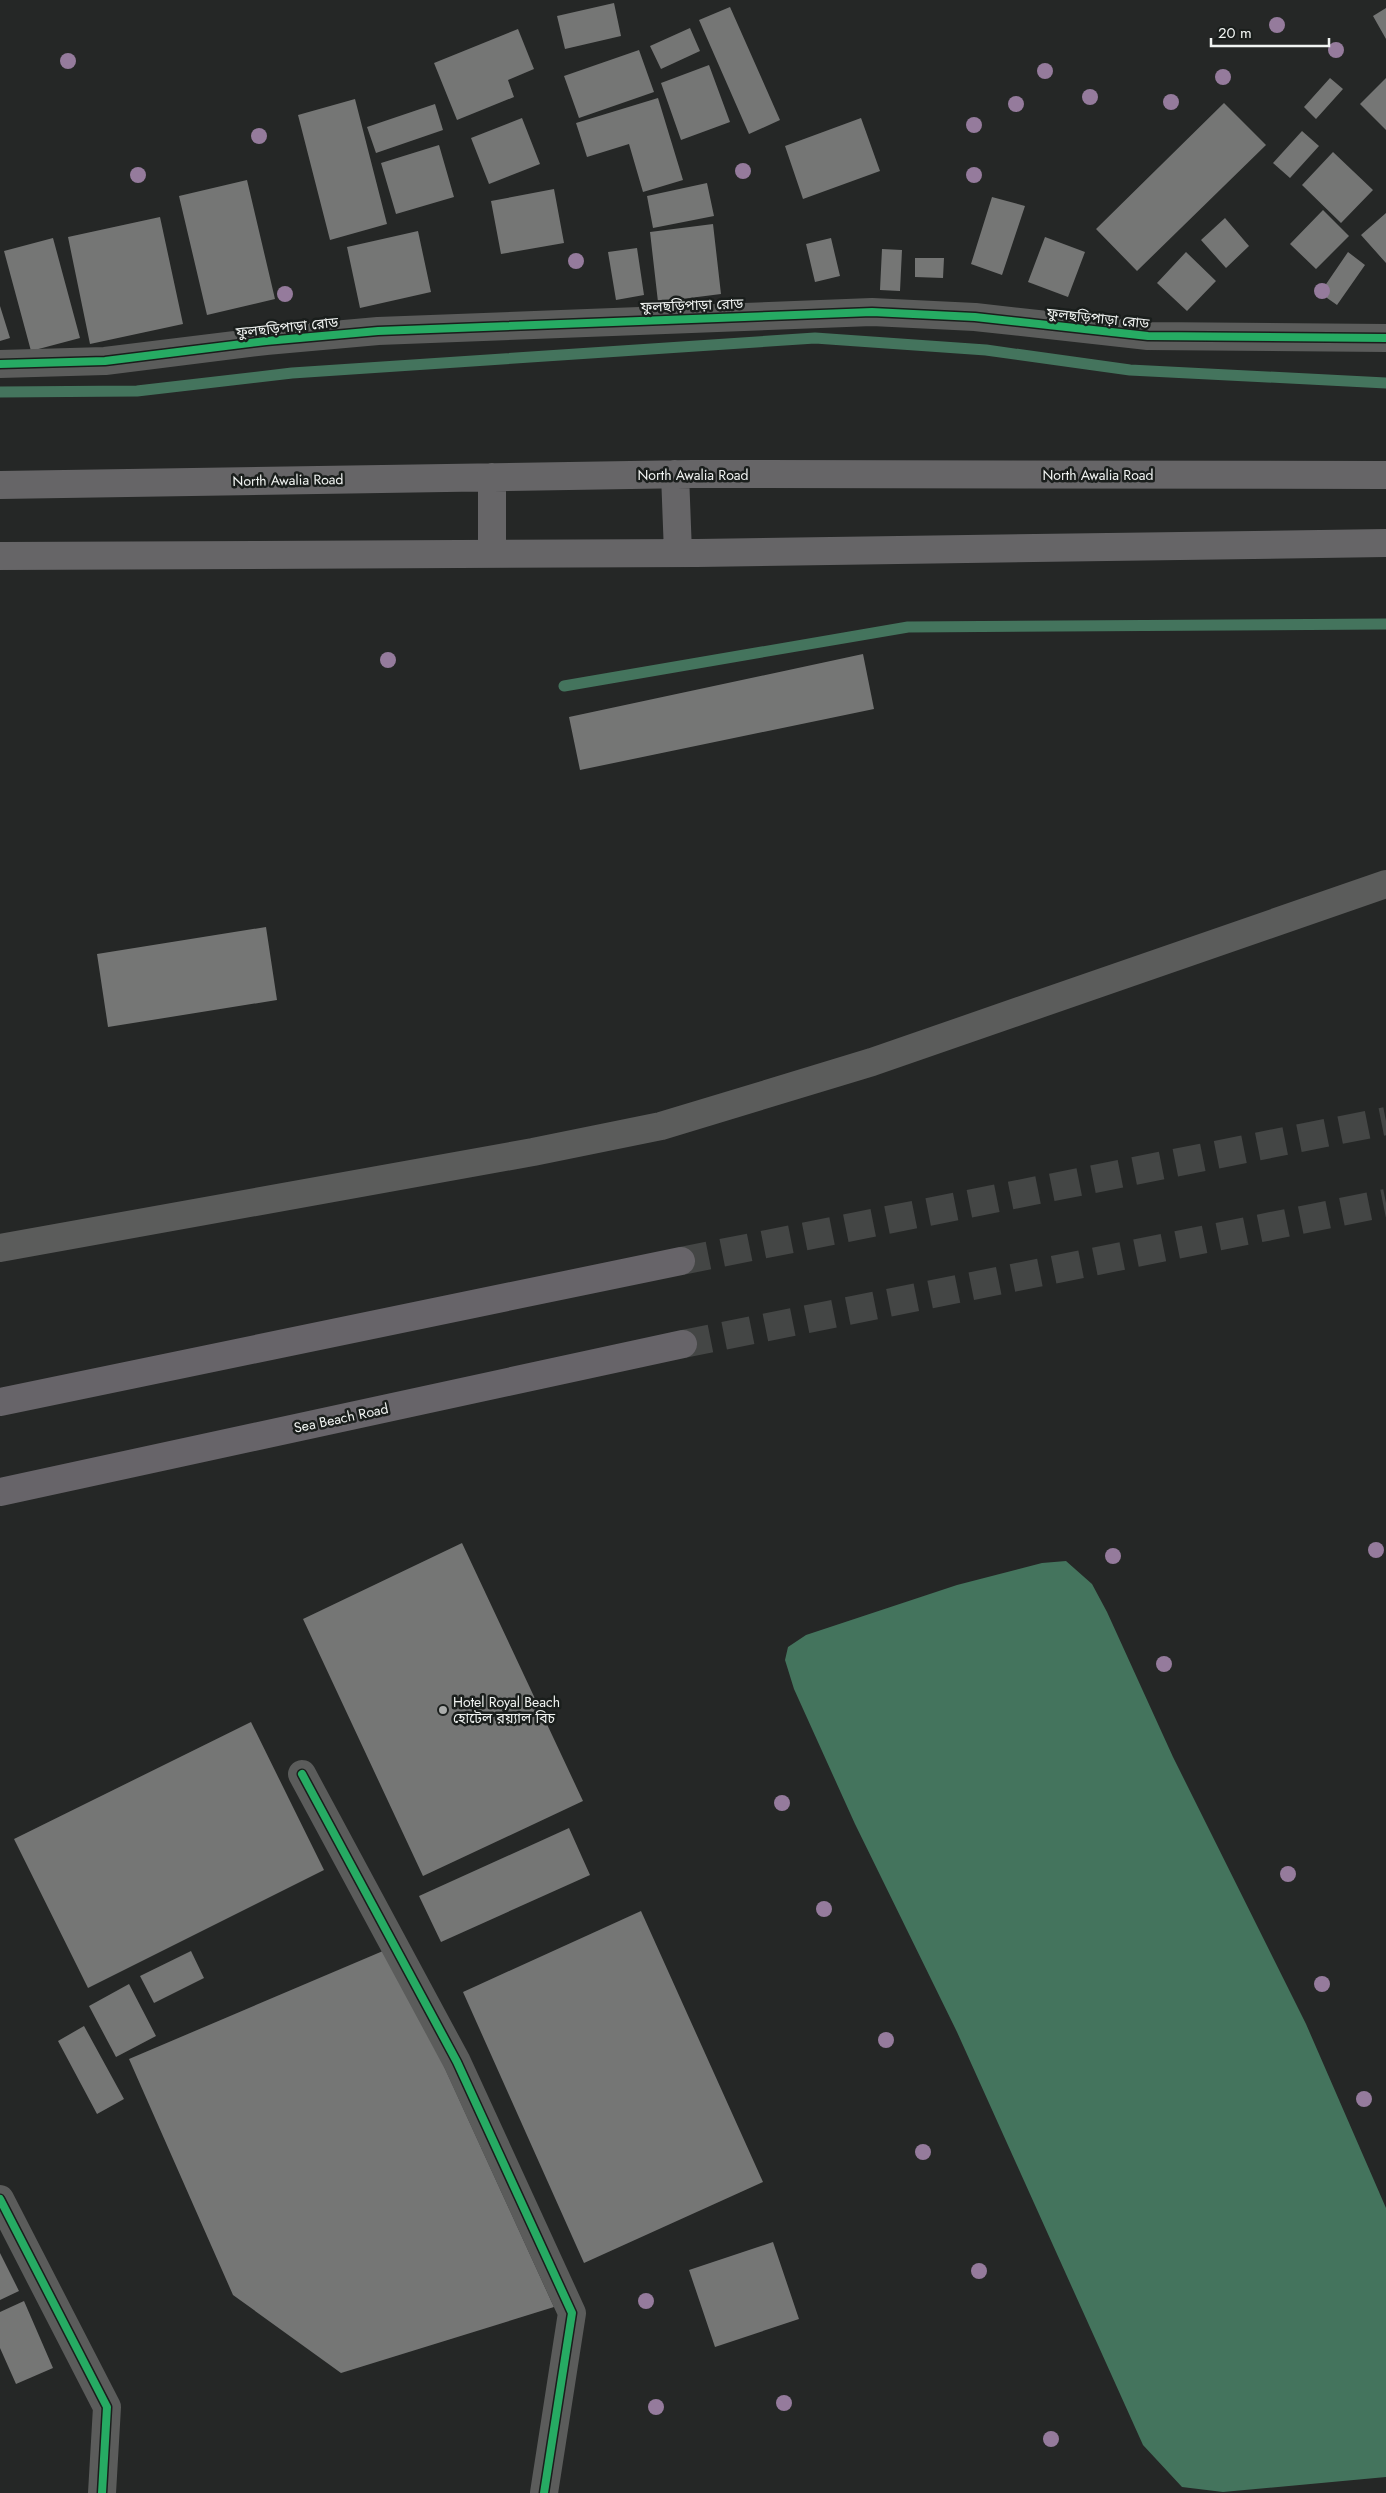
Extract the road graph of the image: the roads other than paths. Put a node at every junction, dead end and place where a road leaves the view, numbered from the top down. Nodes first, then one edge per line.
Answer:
1 (1386, 338) edge
2 (0, 364) edge
3 (675, 474) junction
4 (1386, 475) edge
5 (492, 477) junction
6 (0, 485) edge
7 (1386, 543) edge
8 (678, 553) junction
9 (492, 554) junction
10 (0, 556) edge
11 (1386, 884) edge
12 (0, 1248) edge
13 (681, 1261) tunnel mouth
14 (683, 1344) tunnel mouth
15 (0, 1402) edge
16 (0, 1492) edge
17 (302, 1774) dead end
18 (0, 2200) edge
19 (102, 2493) edge
20 (544, 2493) edge

1 - 2 street, ফুলছড়িপাড়া রোড
3 - 4 main road, North Awalia Road
3 - 5 main road, North Awalia Road
3 - 8 main road
5 - 6 main road, North Awalia Road
5 - 9 main road
7 - 8 main road
8 - 9 main road
9 - 10 main road
11 - 12 street
13 - 15 highway
14 - 16 highway, Sea Beach Road
17 - 20 street
18 - 19 street

